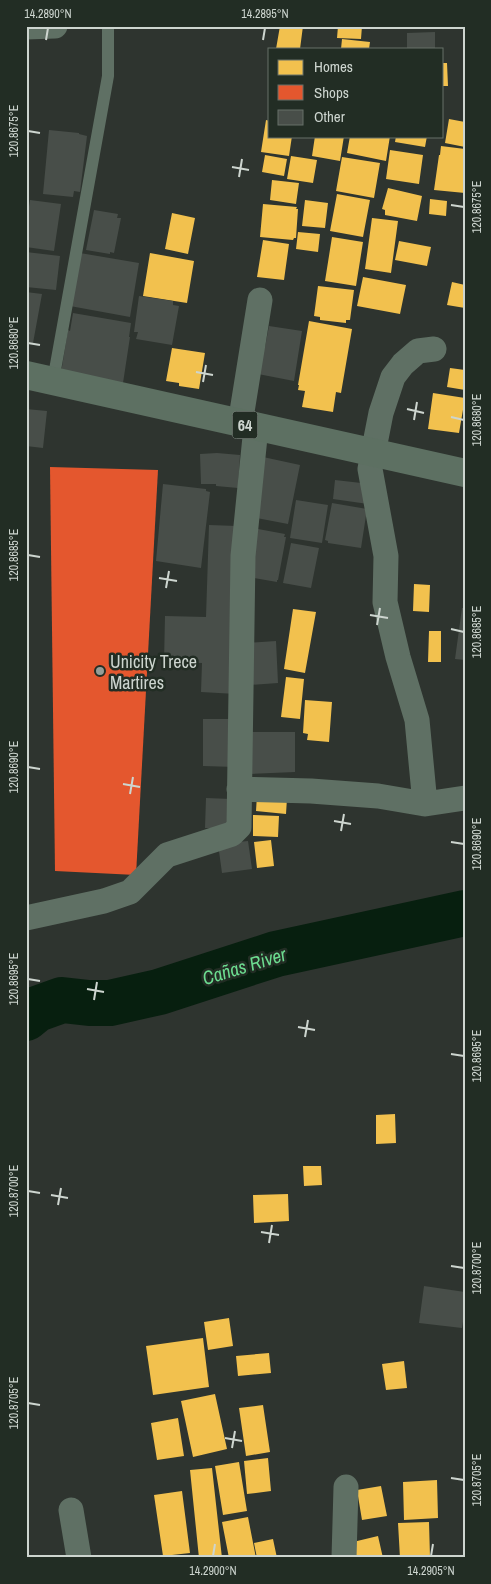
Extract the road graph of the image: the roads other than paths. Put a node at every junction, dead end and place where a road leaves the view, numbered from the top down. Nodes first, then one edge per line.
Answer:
1 (54, 26) edge
2 (108, 26) edge
3 (26, 27) edge
4 (260, 300) dead end
5 (434, 349) dead end
6 (26, 375) edge
7 (53, 381) junction
8 (248, 426) junction
9 (373, 452) junction
10 (465, 473) edge
11 (239, 789) junction
12 (465, 798) edge
13 (425, 804) junction
14 (26, 918) edge
15 (346, 1487) dead end
16 (71, 1510) dead end
17 (79, 1558) edge
18 (344, 1558) edge

1 - 3 street
2 - 7 lane
4 - 8 street
5 - 9 street
6 - 7 main road, 64
7 - 8 main road, 64
8 - 9 main road, 64
8 - 11 street
9 - 10 main road, 64
9 - 13 street
11 - 13 street
11 - 14 street
12 - 13 street
15 - 18 street
16 - 17 street

